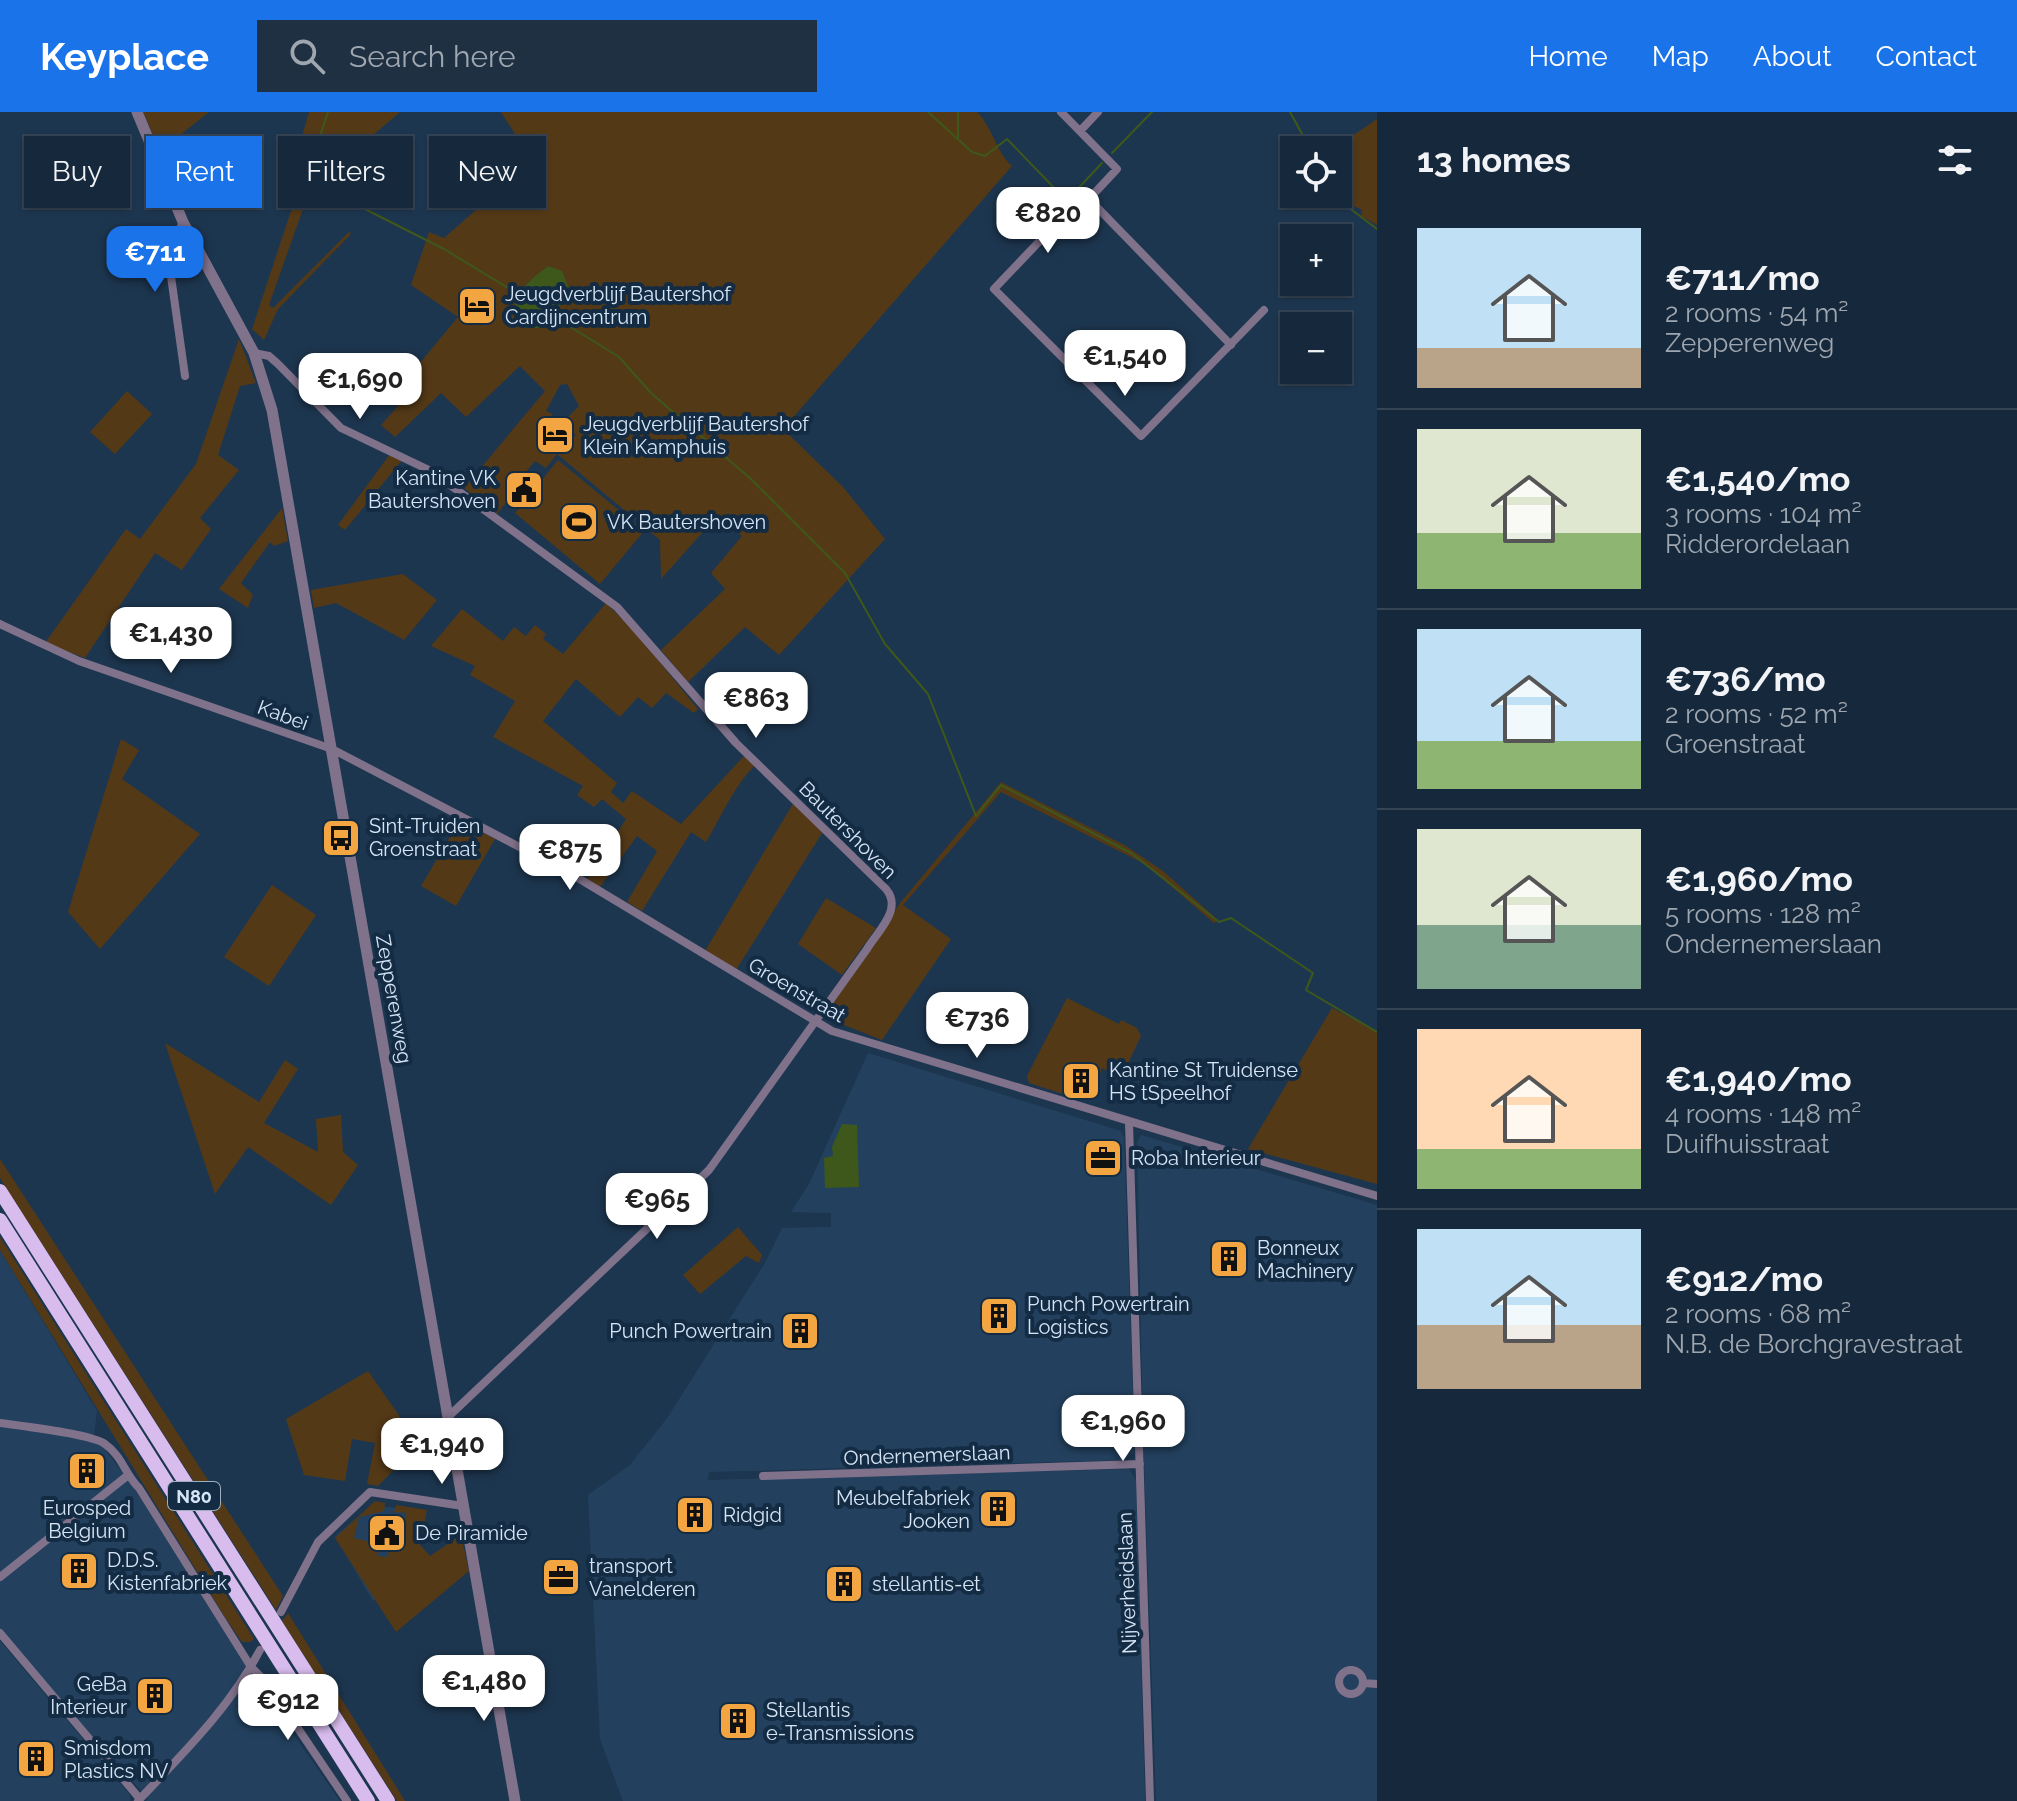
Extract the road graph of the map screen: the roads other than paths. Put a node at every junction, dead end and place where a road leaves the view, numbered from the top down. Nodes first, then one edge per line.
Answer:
1 (137, 112) edge
2 (1061, 112) edge
3 (1098, 112) edge
4 (1080, 131) junction
5 (1089, 199) junction
6 (183, 222) junction
7 (1264, 310) dead end
8 (1231, 345) junction
9 (254, 353) junction
10 (185, 376) dead end
11 (0, 624) edge
12 (332, 749) junction
13 (815, 1021) junction
14 (1129, 1123) junction
15 (0, 1191) edge
16 (1377, 1196) edge
17 (0, 1220) edge
18 (448, 1417) junction
19 (0, 1423) edge
20 (1140, 1464) junction
21 (127, 1476) junction
22 (763, 1476) dead end
23 (463, 1506) junction
24 (0, 1577) edge
25 (281, 1612) dead end
26 (0, 1633) edge
27 (260, 1650) dead end
28 (251, 1667) junction
29 (1363, 1683) dead end
30 (1377, 1684) edge
31 (139, 1800) edge
32 (347, 1801) edge
33 (368, 1801) edge
34 (388, 1801) edge
35 (515, 1801) edge
36 (1150, 1801) edge

1 - 6 street, Zepperenweg
2 - 4 street
3 - 4 street
4 - 5 street
5 - 8 street
5 - 8 street
6 - 9 street, Zepperenweg
6 - 10 street
7 - 8 street
9 - 12 street, Zepperenweg
9 - 13 street, Bautershoven
11 - 12 street, Kabei
12 - 13 street, Groenstraat
12 - 18 street, Zepperenweg
13 - 14 street, Groenstraat
13 - 18 street, Bautershoven
14 - 16 street, Groenstraat
14 - 20 street, Nijverheidslaan
15 - 34 highway, N80
17 - 33 highway, N80
18 - 23 street, Zepperenweg
19 - 21 street
20 - 22 street, Ondernemerslaan
20 - 36 street, Nijverheidslaan
21 - 24 street
21 - 28 street
23 - 25 street
23 - 35 street, Zepperenweg
26 - 31 street
27 - 28 street
28 - 31 street
28 - 32 street
29 - 30 street

